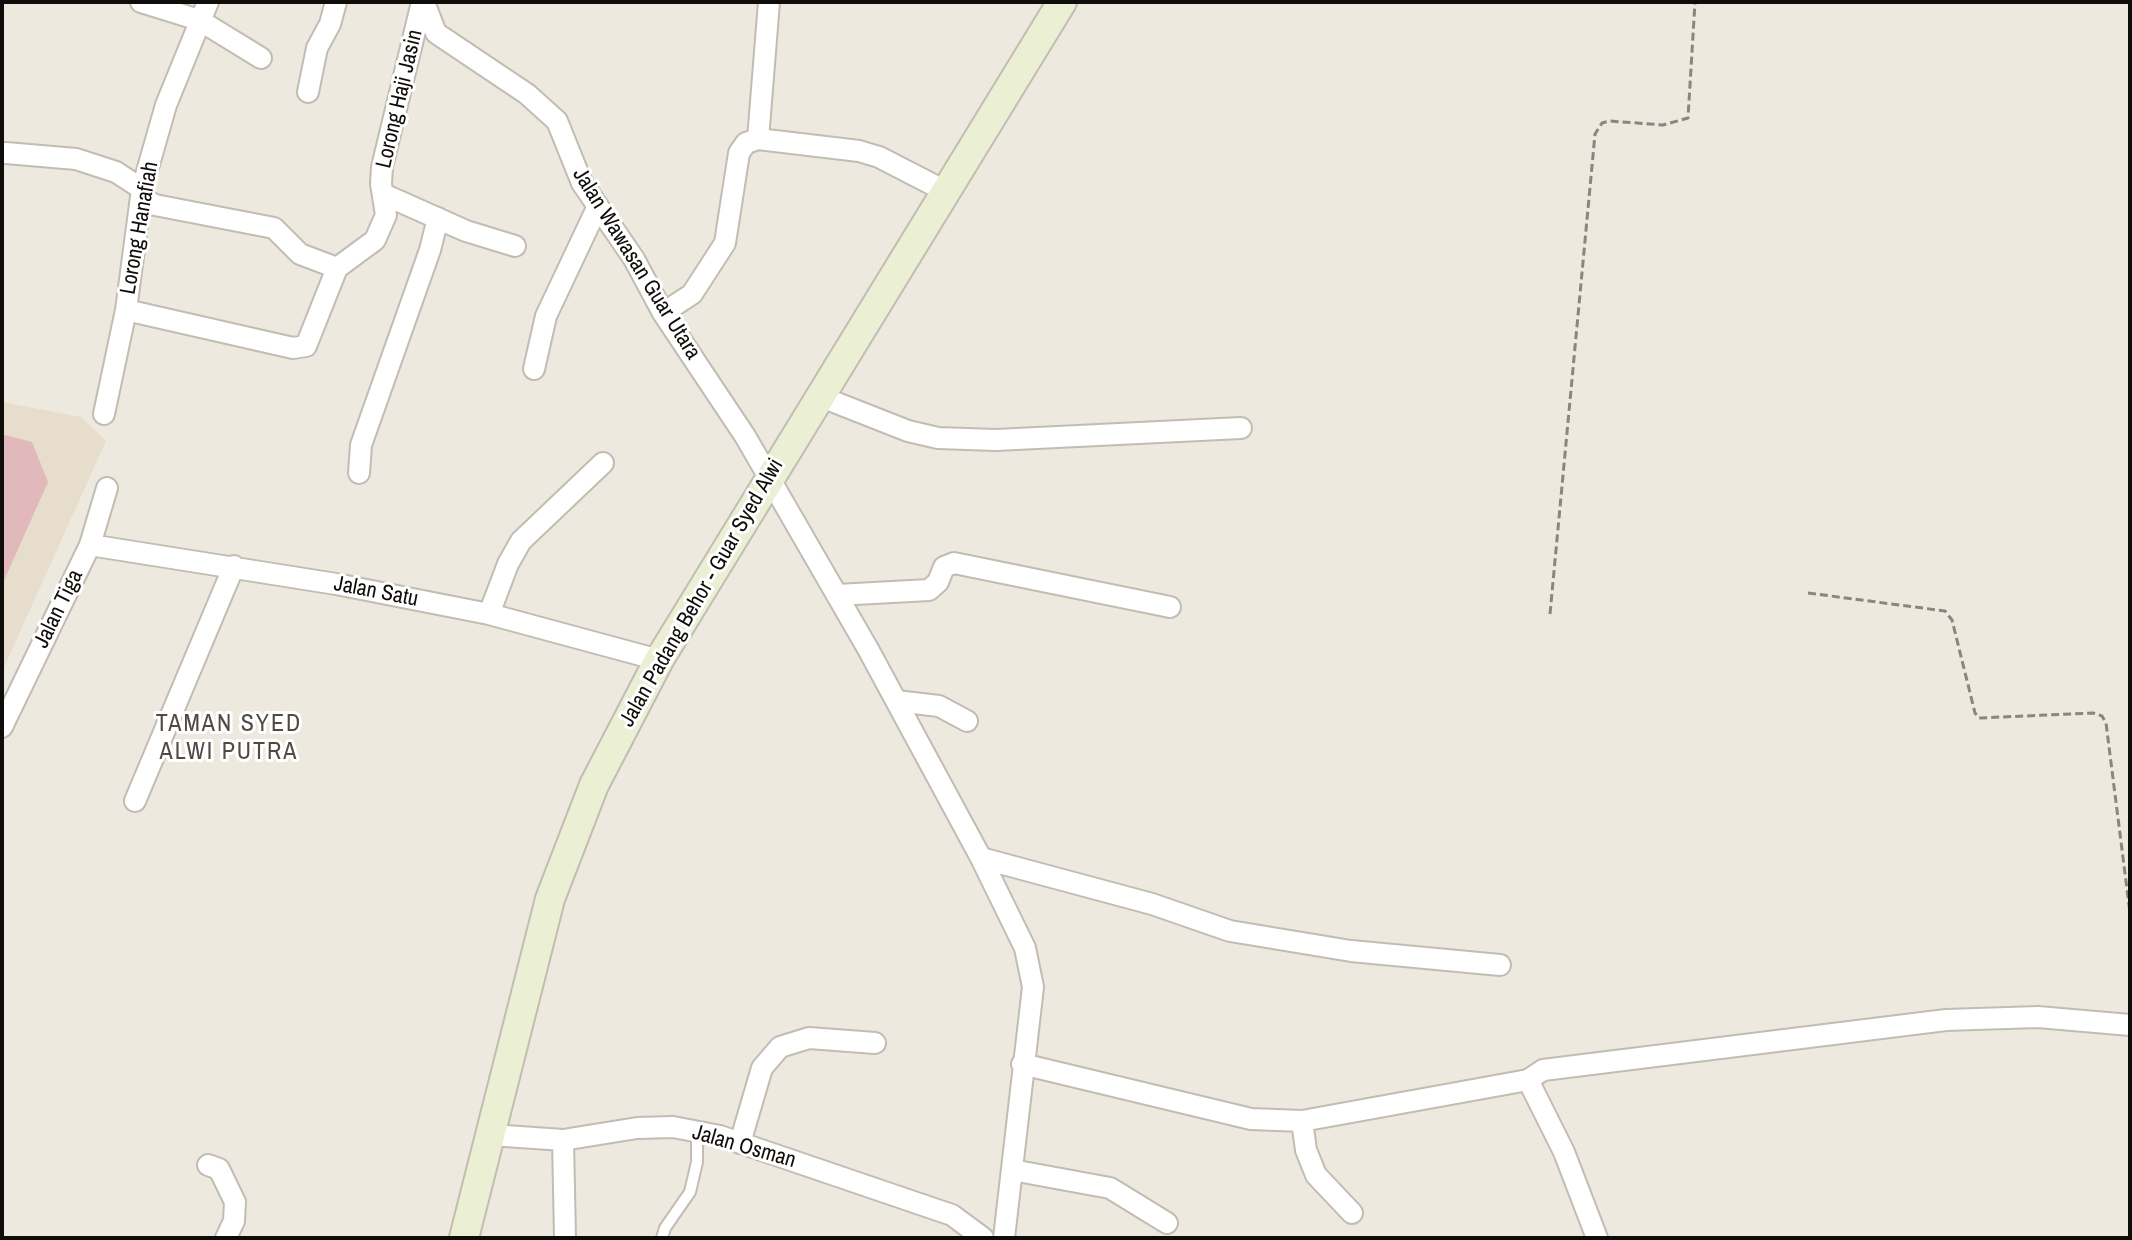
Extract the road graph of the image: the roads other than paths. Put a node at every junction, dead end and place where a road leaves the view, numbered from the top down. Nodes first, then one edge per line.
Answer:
1 (141, 2) edge
2 (336, 2) edge
3 (423, 2) edge
4 (769, 2) edge
5 (1061, 3) edge
6 (204, 11) edge
7 (261, 58) dead end
8 (308, 92) dead end
9 (758, 139) junction
10 (6, 153) dead end
11 (142, 189) junction
12 (947, 192) junction
13 (383, 194) junction
14 (597, 208) junction
15 (438, 218) junction
16 (515, 246) dead end
17 (337, 268) junction
18 (126, 310) junction
19 (663, 313) junction
20 (534, 369) dead end
21 (819, 396) junction
22 (104, 414) dead end
23 (1241, 428) dead end
24 (603, 463) dead end
25 (359, 473) dead end
26 (769, 477) junction
27 (107, 488) dead end
28 (90, 545) junction
29 (234, 566) junction
30 (837, 595) junction
31 (1170, 607) dead end
32 (489, 614) junction
33 (659, 660) junction
34 (896, 701) junction
35 (967, 721) dead end
36 (2, 727) edge
37 (135, 801) dead end
38 (981, 858) junction
39 (1500, 965) dead end
40 (2130, 1025) edge
41 (875, 1043) dead end
42 (1022, 1064) junction
43 (1528, 1080) junction
44 (1302, 1121) junction
45 (697, 1132) junction
46 (491, 1135) junction
47 (563, 1140) junction
48 (740, 1143) junction
49 (208, 1165) dead end
50 (1012, 1170) junction
51 (1352, 1213) dead end
52 (1167, 1223) dead end
53 (226, 1238) edge
54 (464, 1238) edge
55 (565, 1238) edge
56 (662, 1238) edge
57 (983, 1238) edge
58 (1004, 1238) edge
59 (1597, 1238) edge

1 - 6 street
2 - 8 street
3 - 13 street, Lorong Haji Jasin
3 - 14 street, Jalan Wawasan Guar Utara
4 - 9 street
5 - 12 main road, Jalan Padang Behor - Guar Syed Alwi
6 - 7 street
6 - 11 street, Lorong Hanafiah
9 - 12 street
9 - 19 street
10 - 11 street
11 - 17 street
11 - 18 street, Lorong Hanafiah
12 - 21 main road, Jalan Padang Behor - Guar Syed Alwi
13 - 15 street
13 - 17 street, Lorong Haji Jasin
14 - 19 street, Jalan Wawasan Guar Utara
14 - 20 street
15 - 16 street
15 - 25 street
17 - 18 street
18 - 22 street, Lorong Hanafiah
19 - 26 street, Jalan Wawasan Guar Utara
21 - 23 street
21 - 26 main road, Jalan Padang Behor - Guar Syed Alwi
24 - 32 street
26 - 30 street, Jalan Wawasan Guar Utara
26 - 33 main road, Jalan Padang Behor - Guar Syed Alwi
27 - 28 street, Jalan Tiga
28 - 29 street, Jalan Satu
28 - 36 street, Jalan Tiga
29 - 32 street, Jalan Satu
29 - 37 street
30 - 31 street
30 - 34 street, Jalan Wawasan Guar Utara
32 - 33 street, Jalan Satu
33 - 46 main road, Jalan Padang Behor - Guar Syed Alwi
34 - 35 street
34 - 38 street, Jalan Wawasan Guar Utara
38 - 39 street
38 - 42 street, Jalan Wawasan Guar Utara
40 - 43 street
41 - 48 street
42 - 44 street
42 - 50 street, Jalan Wawasan Guar Utara
43 - 44 street
43 - 59 street
44 - 51 street
45 - 47 street, Jalan Osman
45 - 48 street, Jalan Osman
45 - 56 lane
46 - 47 street, Jalan Osman
46 - 54 main road, Jalan Padang Behor - Guar Syed Alwi
47 - 55 street
48 - 57 street, Jalan Osman
49 - 53 street
50 - 52 street
50 - 58 street, Jalan Wawasan Guar Utara

